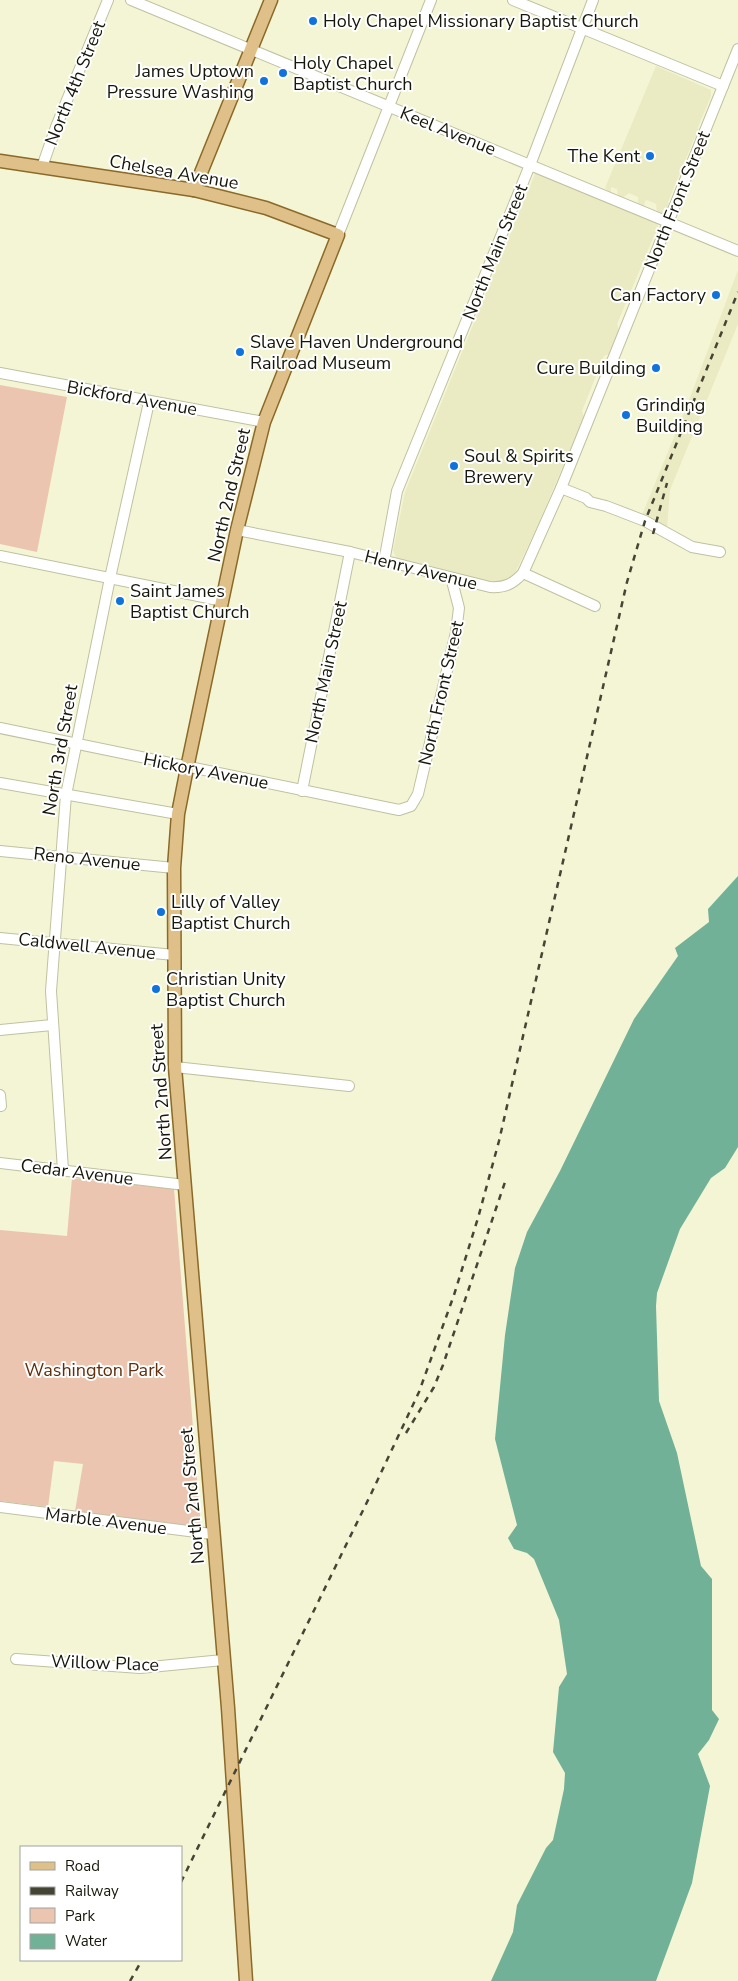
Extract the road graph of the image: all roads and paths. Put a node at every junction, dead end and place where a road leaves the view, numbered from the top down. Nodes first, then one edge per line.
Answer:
1 (108, 0) edge
2 (131, 0) edge
3 (271, 0) edge
4 (431, 0) edge
5 (513, 0) edge
6 (592, 0) edge
7 (581, 28) junction
8 (252, 49) junction
9 (738, 49) edge
10 (723, 86) junction
11 (390, 106) junction
12 (0, 161) edge
13 (530, 165) junction
14 (42, 167) junction
15 (194, 190) junction
16 (668, 223) junction
17 (338, 235) junction
18 (738, 251) edge
19 (0, 373) edge
20 (149, 402) junction
21 (264, 422) junction
22 (561, 488) junction
23 (237, 530) junction
24 (350, 552) junction
25 (720, 552) dead end
26 (0, 556) edge
27 (384, 562) junction
28 (523, 573) junction
29 (110, 578) junction
30 (454, 578) junction
31 (223, 601) junction
32 (596, 606) dead end
33 (0, 728) edge
34 (76, 745) junction
35 (187, 768) junction
36 (0, 783) edge
37 (302, 791) junction
38 (66, 795) junction
39 (411, 806) joint
40 (178, 814) junction
41 (0, 851) edge
42 (62, 857) junction
43 (174, 868) junction
44 (0, 938) edge
45 (55, 944) junction
46 (174, 955) junction
47 (52, 1025) junction
48 (0, 1030) edge
49 (175, 1067) junction
50 (349, 1086) dead end
51 (0, 1095) edge
52 (1, 1106) edge
53 (0, 1163) edge
54 (63, 1170) junction
55 (185, 1185) junction
56 (0, 1507) edge
57 (212, 1534) junction
58 (16, 1659) dead end
59 (223, 1660) junction
60 (246, 1981) edge

1 - 14 street, North 4th Street
2 - 8 street, Keel Avenue
3 - 8 main road
4 - 11 street, North 2nd Street
5 - 7 street
6 - 7 street, North Main Street
7 - 10 street
7 - 13 street, North Main Street
8 - 11 street, Keel Avenue
8 - 15 main road
9 - 10 street, North Front Street
10 - 16 street, North Front Street
11 - 13 street, Keel Avenue
11 - 17 street, North 2nd Street
12 - 14 main road, Chelsea Avenue
13 - 16 street, Keel Avenue
13 - 27 street, North Main Street
14 - 15 main road, Chelsea Avenue
15 - 17 main road, Chelsea Avenue
16 - 18 street, Keel Avenue
16 - 22 street, North Front Street
17 - 21 main road, North 2nd Street
19 - 20 street, Bickford Avenue
20 - 21 street, Bickford Avenue
20 - 29 street, North 3rd Street
21 - 23 main road, North 2nd Street
22 - 25 street
22 - 28 street, North Front Street
23 - 24 street, Henry Avenue
23 - 31 main road, North 2nd Street
24 - 27 street, Henry Avenue
24 - 37 street, North Main Street
26 - 29 street
27 - 30 street, Henry Avenue
28 - 30 street, Henry Avenue
28 - 32 street
29 - 31 street
29 - 34 street, North 3rd Street
30 - 39 street, North Front Street
31 - 35 main road, North 2nd Street
33 - 34 street, Hickory Avenue
34 - 35 street, Hickory Avenue
34 - 38 street, North 3rd Street
35 - 37 street, Hickory Avenue
35 - 40 main road, North 2nd Street
36 - 38 street
37 - 39 street, Hickory Avenue
38 - 40 street
38 - 42 street, North 3rd Street
40 - 43 main road, North 2nd Street
41 - 42 street, Reno Avenue
42 - 43 street, Reno Avenue
42 - 45 street, North 3rd Street
43 - 46 main road, North 2nd Street
44 - 45 street, Caldwell Avenue
45 - 46 street, Caldwell Avenue
45 - 47 street, North 3rd Street
46 - 49 main road, North 2nd Street
47 - 48 street
47 - 54 street, North 3rd Street
49 - 50 street
49 - 55 main road, North 2nd Street
51 - 52 street
53 - 54 street, Cedar Avenue
54 - 55 street, Cedar Avenue
55 - 57 main road, North 2nd Street
56 - 57 street, Marble Avenue
57 - 59 main road, North 2nd Street
58 - 59 street, Willow Place
59 - 60 main road, North 2nd Street

